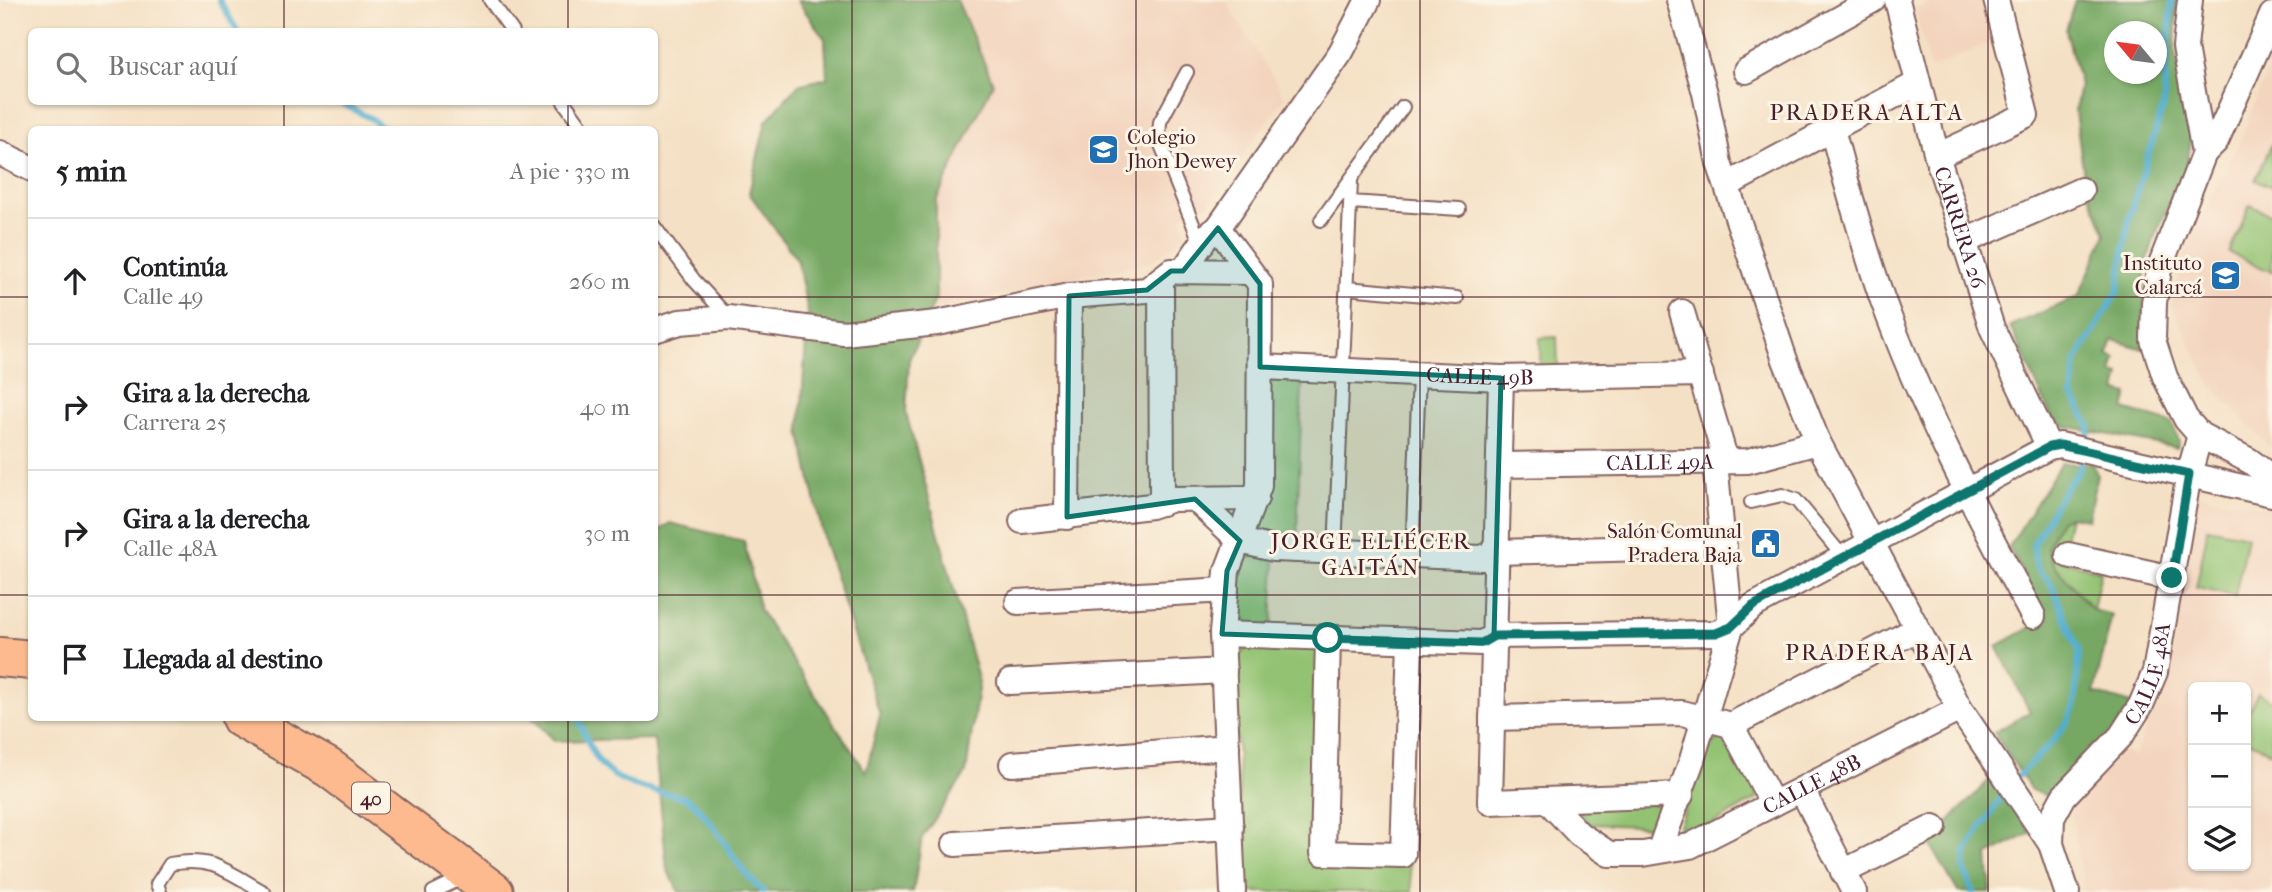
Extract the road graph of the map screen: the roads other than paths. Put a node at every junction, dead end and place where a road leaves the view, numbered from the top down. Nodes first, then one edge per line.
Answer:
1 (490, 0) edge
2 (1368, 0) edge
3 (1679, 0) edge
4 (1873, 0) edge
5 (1996, 0) edge
6 (2190, 0) edge
7 (1905, 2) edge
8 (2272, 15) edge
9 (510, 28) edge
10 (1746, 71) dead end
11 (1187, 72) dead end
12 (1918, 83) junction
13 (566, 105) edge
14 (1403, 107) dead end
15 (581, 126) edge
16 (1832, 129) junction
17 (0, 153) edge
18 (2204, 153) junction
19 (1937, 156) junction
20 (28, 167) edge
21 (1351, 181) junction
22 (1727, 185) junction
23 (2081, 190) dead end
24 (1350, 202) junction
25 (1459, 209) dead end
26 (1321, 220) dead end
27 (658, 231) edge
28 (1209, 236) junction
29 (1963, 242) junction
30 (1250, 272) junction
31 (1172, 275) junction
32 (1347, 288) junction
33 (1069, 296) junction
34 (1457, 298) dead end
35 (1682, 313) dead end
36 (728, 318) junction
37 (658, 329) edge
38 (1260, 367) junction
39 (1343, 371) junction
40 (1419, 374) junction
41 (1700, 374) junction
42 (1501, 378) junction
43 (2200, 435) junction
44 (1818, 442) junction
45 (2060, 446) junction
46 (1721, 462) junction
47 (1499, 465) junction
48 (2189, 474) junction
49 (2272, 478) edge
50 (1967, 493) junction
51 (2272, 494) edge
52 (1256, 498) junction
53 (1195, 499) junction
54 (1751, 502) dead end
55 (1162, 503) junction
56 (1067, 517) junction
57 (1023, 521) dead end
58 (1240, 541) junction
59 (1874, 542) junction
60 (1724, 546) junction
61 (1335, 551) junction
62 (1497, 552) junction
63 (1412, 555) junction
64 (2068, 555) dead end
65 (1844, 558) junction
66 (2172, 578) junction
67 (1226, 590) junction
68 (1018, 602) dead end
69 (2033, 616) dead end
70 (1731, 627) junction
71 (1917, 629) junction
72 (1222, 634) junction
73 (1494, 636) junction
74 (1328, 638) junction
75 (1410, 641) junction
76 (0, 657) edge
77 (28, 660) edge
78 (1224, 671) junction
79 (1010, 682) dead end
80 (1960, 709) junction
81 (1705, 717) junction
82 (1492, 718) junction
83 (246, 721) edge
84 (1731, 725) junction
85 (1227, 747) junction
86 (1012, 764) dead end
87 (1802, 790) junction
88 (1681, 796) junction
89 (1548, 800) junction
90 (1773, 804) junction
91 (1231, 827) junction
92 (1934, 827) dead end
93 (955, 844) dead end
94 (2051, 844) junction
95 (1660, 849) junction
96 (1849, 882) edge
97 (482, 883) edge
98 (160, 892) edge
99 (264, 892) edge
100 (433, 892) edge
101 (1233, 892) edge
102 (2067, 892) edge

1 - 9 lane
2 - 28 street
3 - 22 street
4 - 10 street
5 - 19 street
6 - 18 street
7 - 12 street, CARRERA 26
8 - 18 street
11 - 28 lane
12 - 16 street
12 - 19 street, CARRERA 26
13 - 15 lane
14 - 21 lane
16 - 22 street
16 - 50 street
17 - 20 street
18 - 43 street
19 - 29 street, CARRERA 26
21 - 24 lane
21 - 26 lane
22 - 44 street
23 - 29 street
24 - 25 lane
24 - 32 lane
27 - 36 lane
28 - 30 street
28 - 31 street
29 - 45 street, CARRERA 26
30 - 31 street
30 - 38 street
31 - 33 street
31 - 55 street
32 - 34 lane
32 - 39 lane
33 - 36 street
33 - 56 street
35 - 41 street
36 - 37 street
38 - 39 street, CALLE 49B
38 - 52 street
39 - 40 street, CALLE 49B
39 - 61 lane
40 - 42 street, CALLE 49B
40 - 63 lane
41 - 42 street, CALLE 49B
41 - 46 street
42 - 47 street
43 - 48 street, CALLE 48A
43 - 49 street
44 - 46 street, CALLE 49A
44 - 59 street
45 - 48 street
45 - 50 street
46 - 47 street, CALLE 49A
46 - 60 street
47 - 62 street
48 - 51 street
48 - 66 street, CALLE 48A
50 - 59 street
50 - 69 street
52 - 53 street
52 - 58 street
53 - 55 street
53 - 58 street
54 - 65 lane
55 - 56 street
56 - 57 street
58 - 61 street
58 - 67 street
59 - 65 street
59 - 71 street
60 - 62 street
60 - 70 street
61 - 63 street
62 - 63 street
62 - 73 street
64 - 66 street
65 - 70 street
66 - 94 street, CALLE 48A
67 - 68 street
67 - 72 street
70 - 73 street
70 - 81 street
71 - 80 street
71 - 84 street
72 - 74 street
72 - 78 street
73 - 75 street
73 - 82 street
74 - 75 street
74 - 75 street
76 - 77 highway
78 - 79 street
78 - 85 street
80 - 87 street, CALLE 48B
80 - 94 street
81 - 82 street
81 - 84 street
81 - 88 street
82 - 89 street
83 - 97 highway, 40
84 - 90 street
85 - 86 street
85 - 91 street
87 - 90 street, CALLE 48B
87 - 96 street
88 - 89 street
88 - 95 street
89 - 95 street, CALLE 48B
90 - 95 street, CALLE 48B
91 - 93 street
91 - 101 street
92 - 96 street
94 - 102 street
97 - 100 lane
98 - 99 lane

